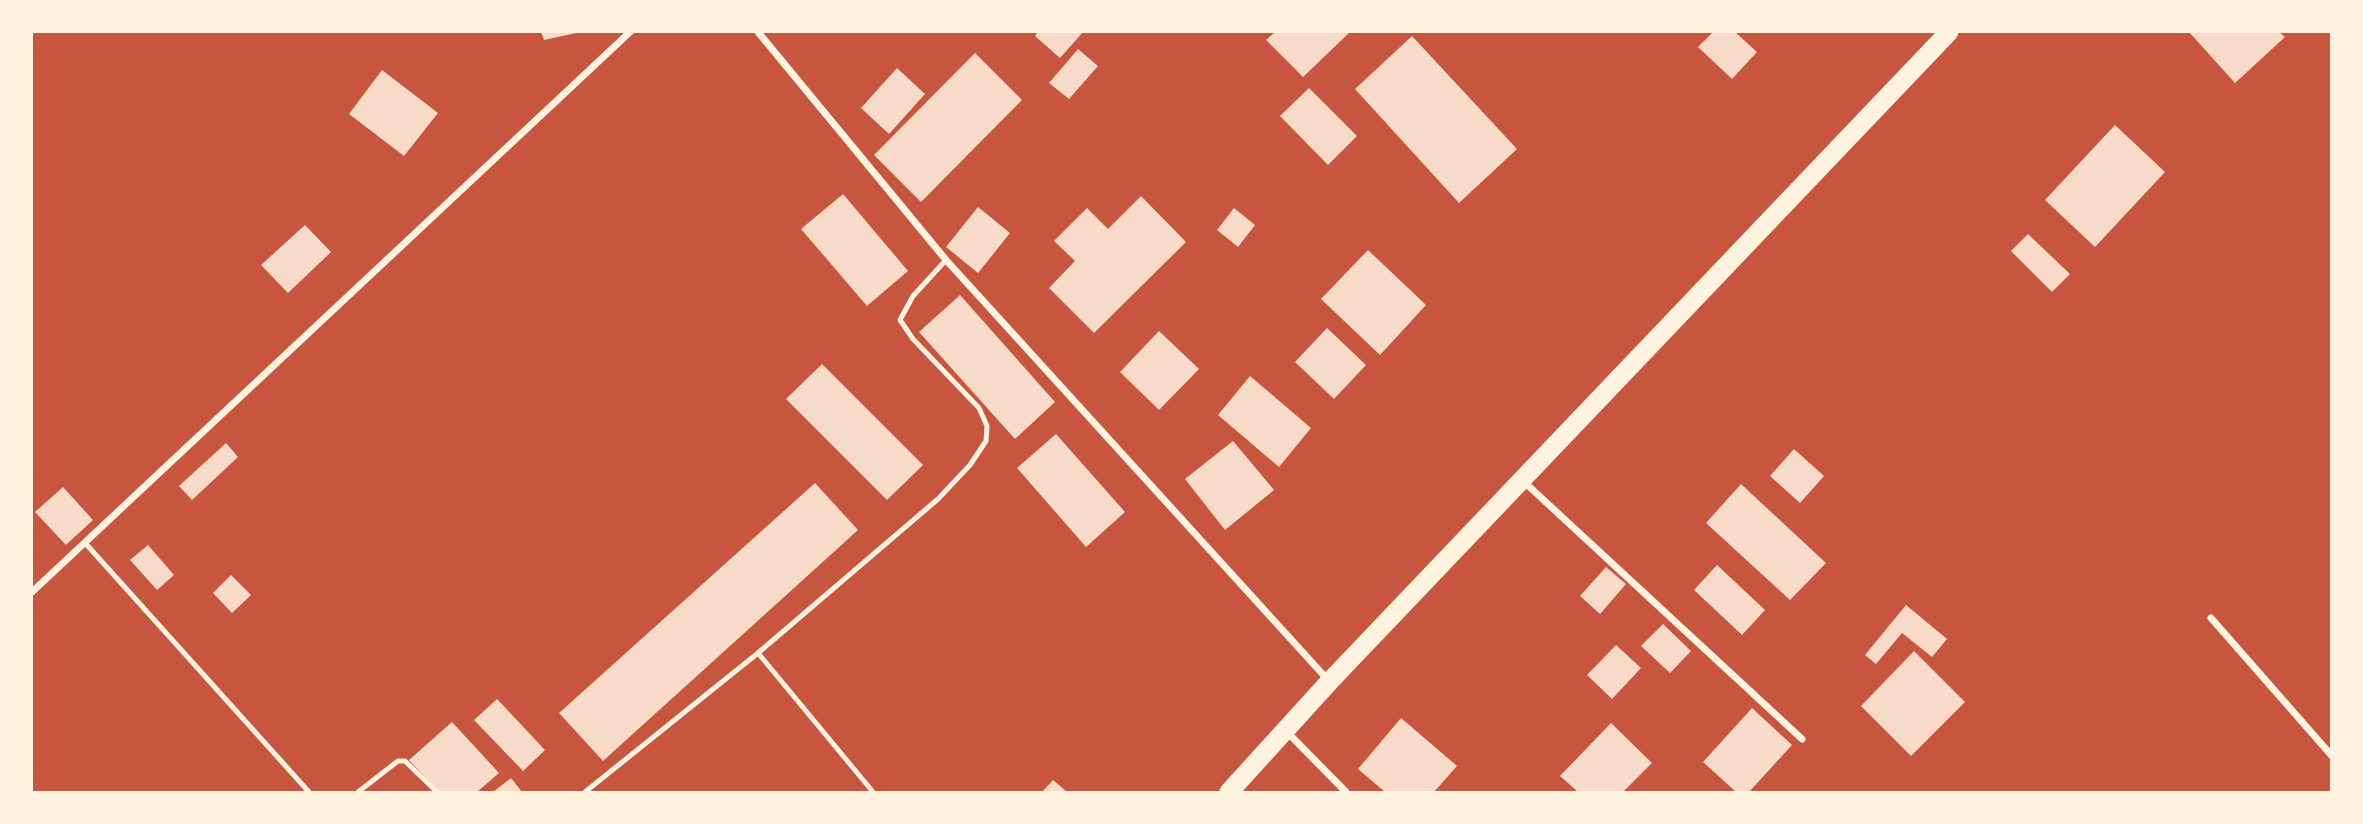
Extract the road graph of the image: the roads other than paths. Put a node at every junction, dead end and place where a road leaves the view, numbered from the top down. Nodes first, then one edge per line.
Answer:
1 (630, 32) edge
2 (758, 32) edge
3 (1949, 32) edge
4 (946, 260) junction
5 (1522, 480) junction
6 (86, 544) junction
7 (32, 592) edge
8 (2211, 618) dead end
9 (758, 653) junction
10 (1330, 681) junction
11 (1285, 730) junction
12 (1802, 739) dead end
13 (2332, 756) edge
14 (309, 793) edge
15 (358, 793) edge
16 (437, 793) edge
17 (585, 793) edge
18 (873, 793) edge
19 (1229, 793) edge
20 (1346, 793) edge

1 - 6 street
2 - 4 street
3 - 5 highway
4 - 9 lane
4 - 10 street
5 - 10 highway
5 - 12 street
6 - 7 street
6 - 14 lane
8 - 13 street
9 - 17 lane
9 - 18 lane
10 - 11 highway
11 - 19 highway
11 - 20 street
15 - 16 lane

